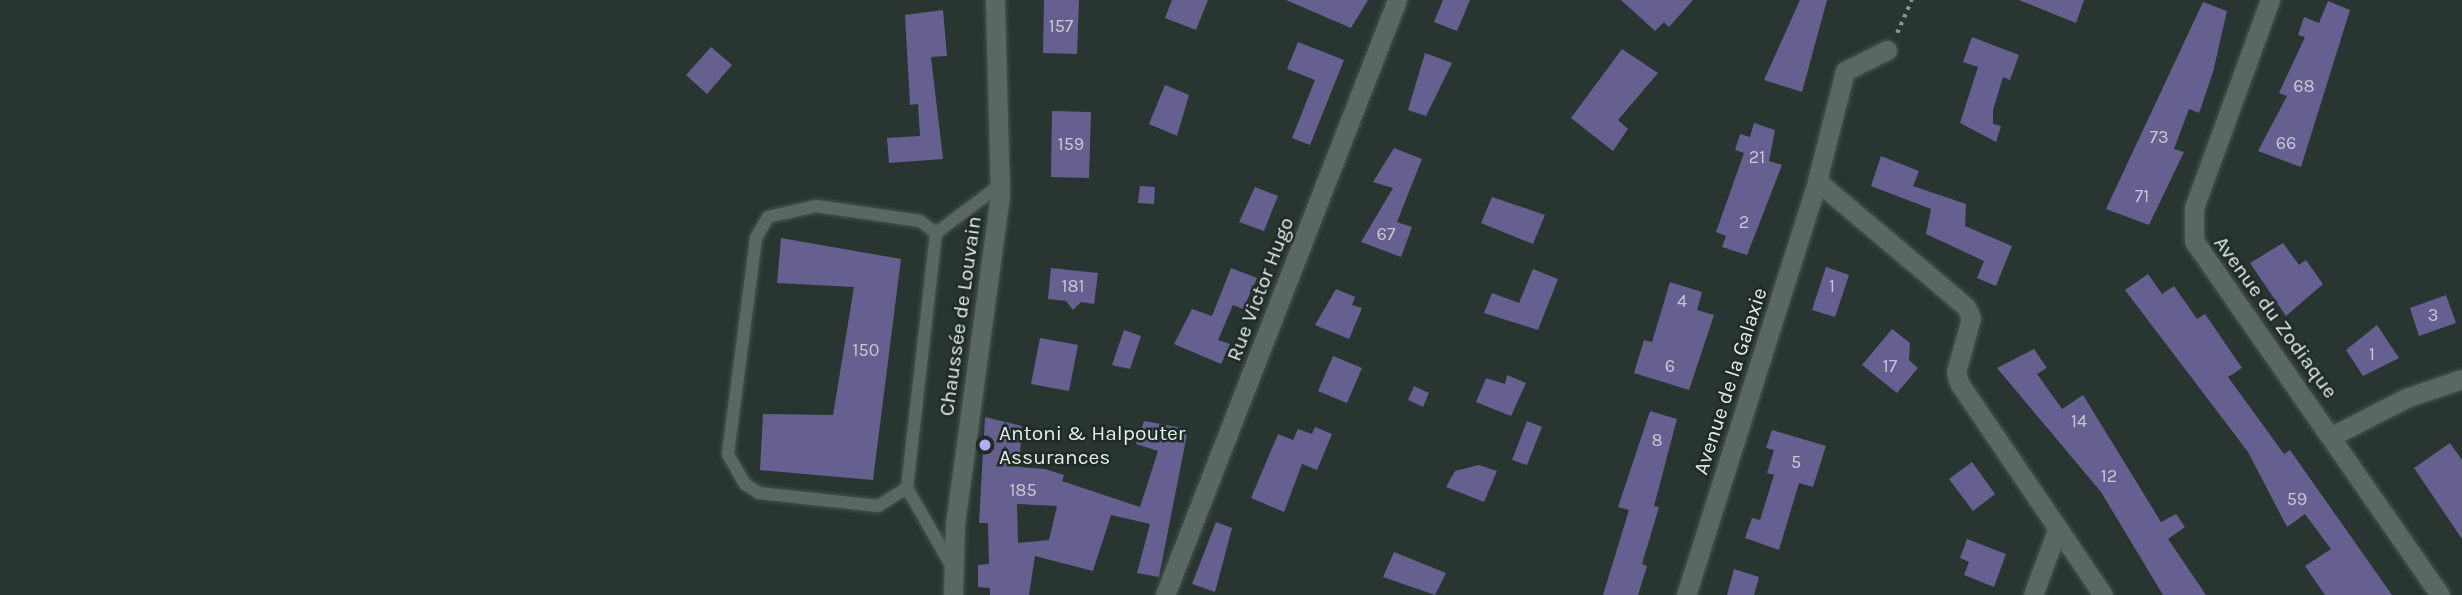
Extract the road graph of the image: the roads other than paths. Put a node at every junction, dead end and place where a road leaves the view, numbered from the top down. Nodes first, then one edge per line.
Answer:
1 (995, 0) edge
2 (1397, 0) edge
3 (2270, 0) edge
4 (1887, 50) road end
5 (1817, 181) junction
6 (1000, 185) junction
7 (936, 233) junction
8 (2462, 379) edge
9 (2334, 435) junction
10 (907, 488) junction
11 (2057, 530) junction
12 (954, 570) junction
13 (953, 595) edge
14 (1165, 595) edge
15 (1686, 595) edge
16 (2034, 595) edge
17 (2103, 595) edge
18 (2440, 595) edge

1 - 6 street, Chaussée de Louvain
2 - 14 street, Rue Victor Hugo
3 - 9 street, Avenue du Zodiaque
4 - 5 street, Avenue de la Galaxie
5 - 11 street
5 - 15 street, Avenue de la Galaxie
6 - 7 lane
6 - 12 street, Chaussée de Louvain
7 - 10 lane
7 - 10 lane
8 - 9 street
9 - 18 street, Avenue du Zodiaque
10 - 12 lane
11 - 16 street
11 - 17 street
12 - 13 street, Chaussée de Louvain

